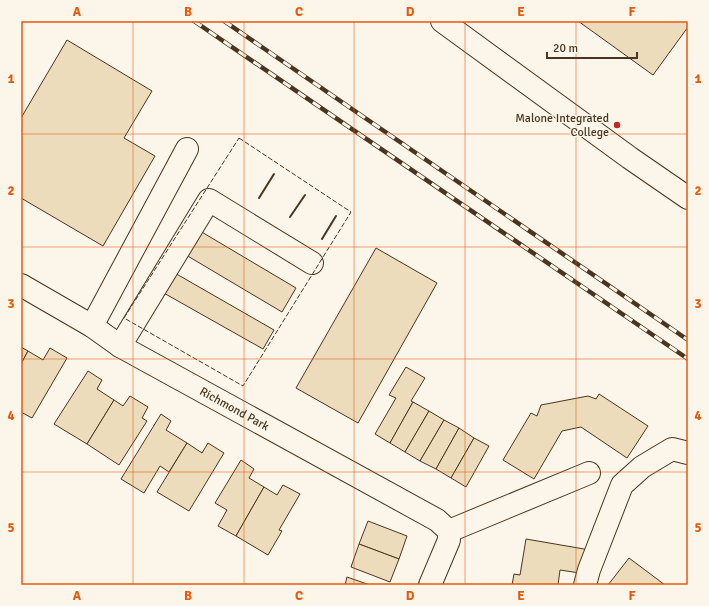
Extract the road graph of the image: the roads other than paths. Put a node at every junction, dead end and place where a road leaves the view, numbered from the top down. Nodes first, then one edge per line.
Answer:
1 (442, 21) edge
2 (187, 149) dead end
3 (688, 198) edge
4 (312, 263) dead end
5 (21, 285) edge
6 (92, 326) junction
7 (120, 346) junction
8 (688, 453) edge
9 (589, 473) dead end
10 (449, 531) junction
11 (430, 585) edge
12 (585, 585) edge

1 - 3 street
2 - 6 street
4 - 7 street
5 - 6 street, Richmond Park
6 - 7 street, Richmond Park
7 - 10 street, Richmond Park
8 - 12 street
9 - 10 street
10 - 11 street

